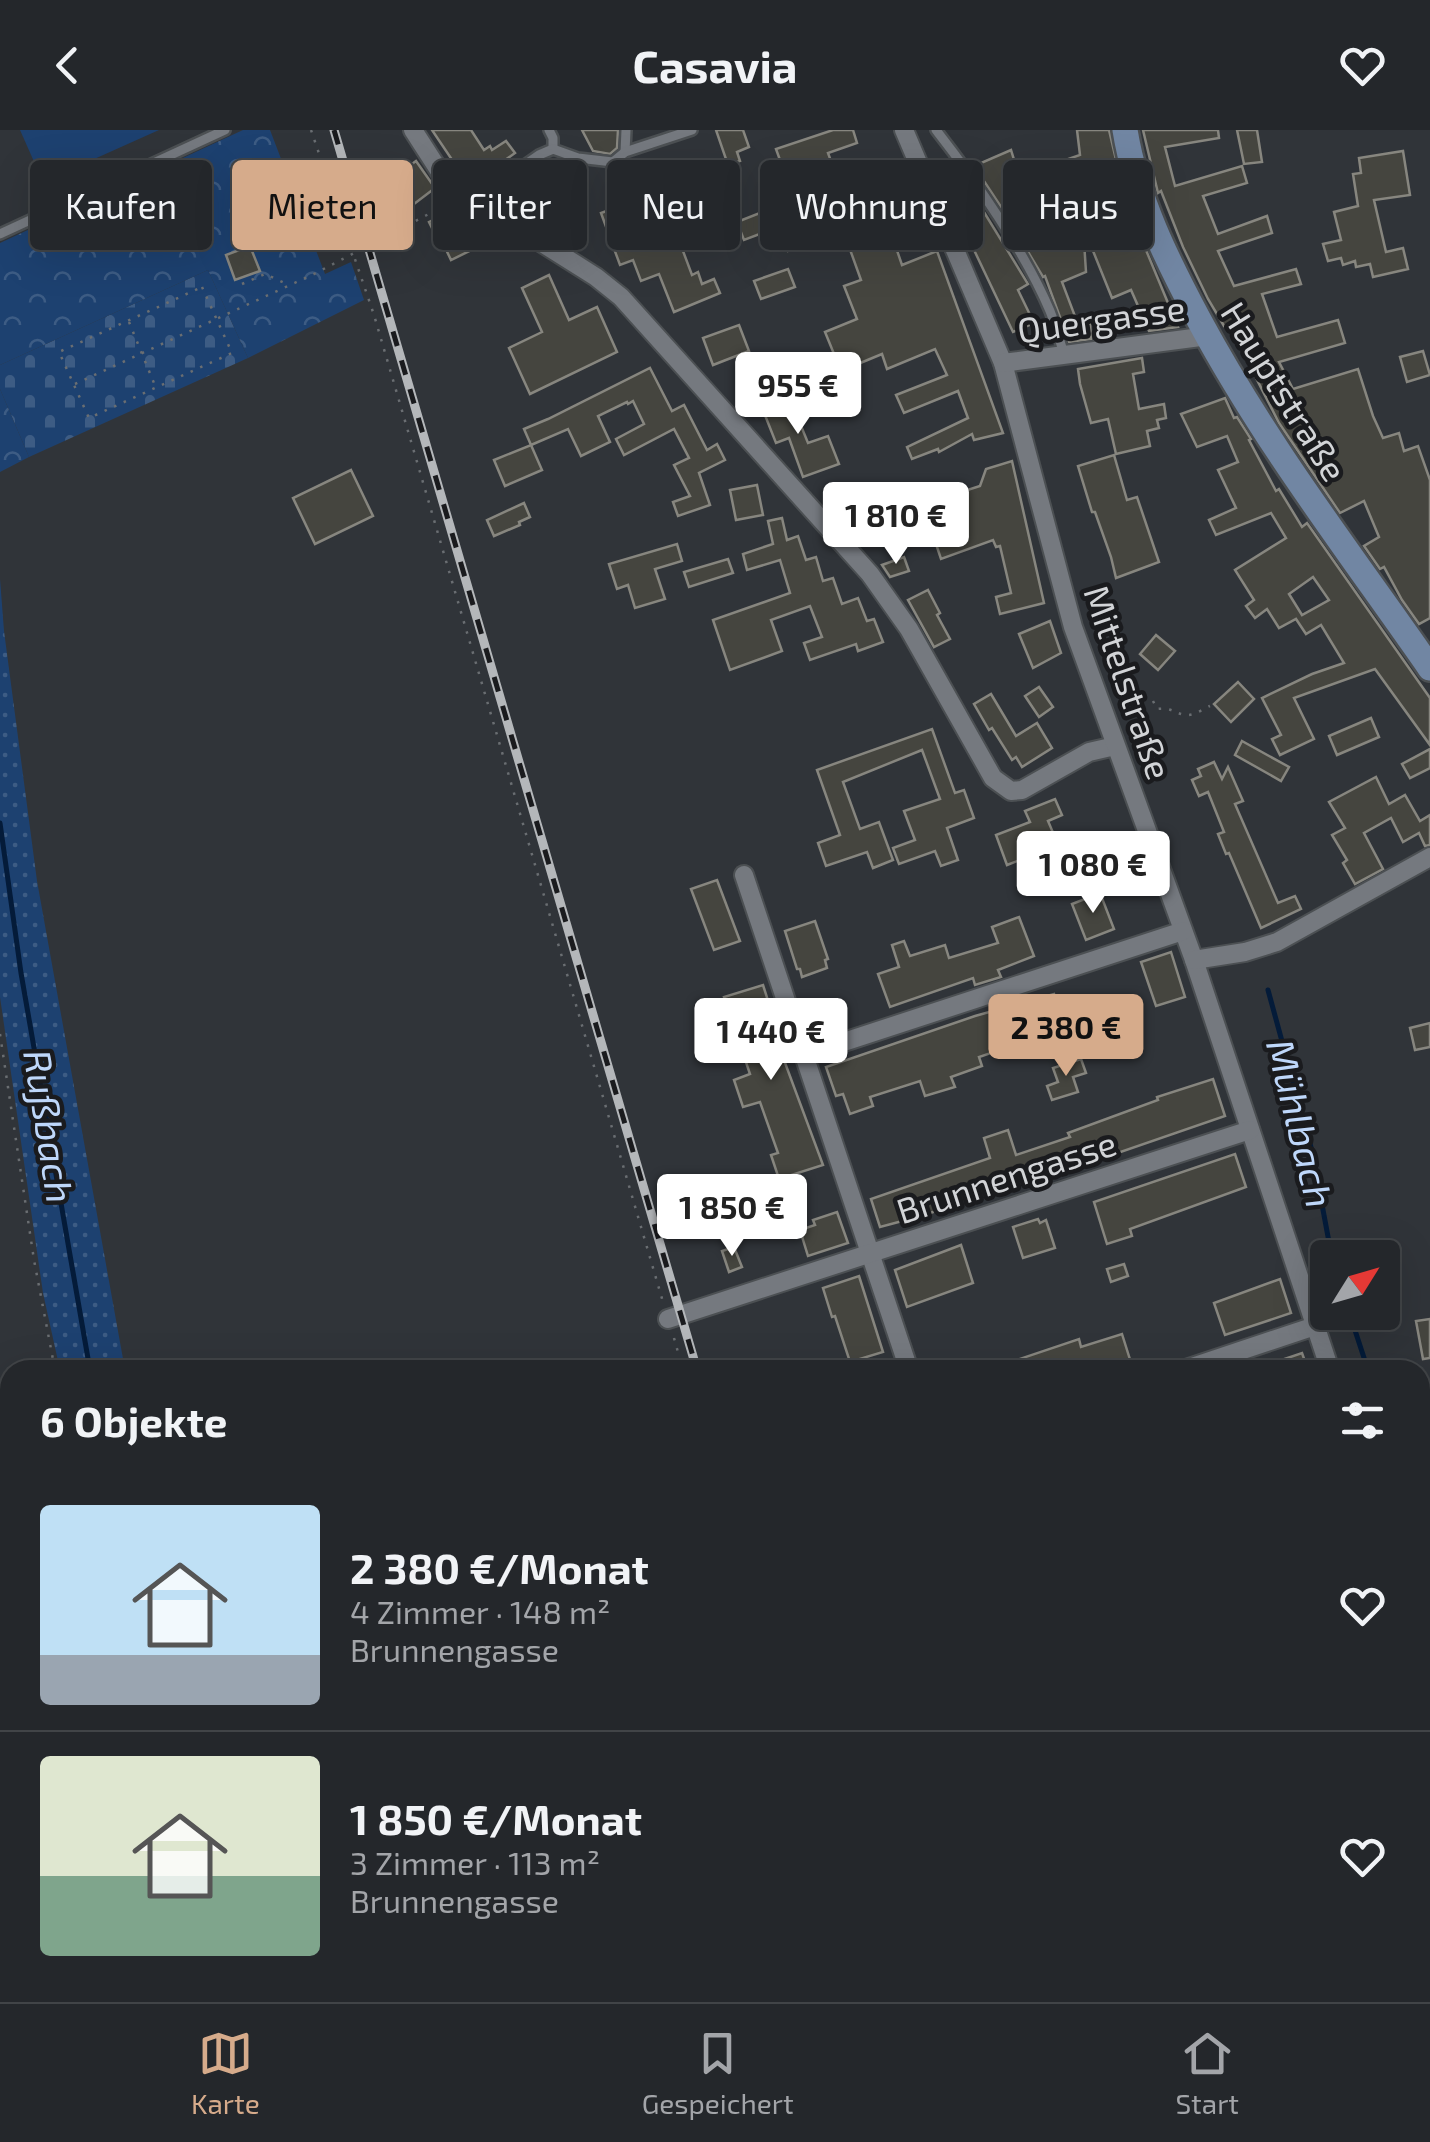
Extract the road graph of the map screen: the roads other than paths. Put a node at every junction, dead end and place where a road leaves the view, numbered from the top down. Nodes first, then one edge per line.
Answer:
1 (226, 130) edge
2 (414, 130) edge
3 (549, 130) edge
4 (626, 130) edge
5 (692, 130) edge
6 (904, 130) edge
7 (936, 130) edge
8 (1125, 130) edge
9 (553, 149) junction
10 (626, 152) junction
11 (433, 160) edge
12 (532, 160) edge
13 (0, 234) edge
14 (553, 250) edge
15 (1208, 336) junction
16 (1065, 356) junction
17 (1003, 363) junction
18 (1430, 668) edge
19 (1115, 746) junction
20 (1430, 857) edge
21 (744, 875) dead end
22 (1183, 931) junction
23 (1194, 960) junction
24 (804, 1055) junction
25 (1250, 1130) junction
26 (871, 1254) junction
27 (1310, 1311) edge
28 (668, 1319) road end
29 (1310, 1328) edge
30 (1316, 1330) edge
31 (906, 1360) edge
32 (1213, 1360) edge
33 (1327, 1360) edge

1 - 13 lane
2 - 11 street
3 - 9 lane
4 - 10 lane
5 - 10 lane
6 - 17 street, Mittelstraße
7 - 16 lane
8 - 15 main road, Hauptstraße
9 - 10 lane
9 - 12 lane
14 - 19 street
15 - 16 street, Quergasse
15 - 18 main road, Hauptstraße
16 - 17 street, Quergasse
17 - 19 street, Mittelstraße
19 - 22 street, Mittelstraße
20 - 23 street
21 - 24 street
22 - 23 street, Mittelstraße
22 - 24 street
23 - 25 street, Mittelstraße
24 - 26 street
25 - 26 street, Brunnengasse
25 - 27 street, Mittelstraße
26 - 28 street, Brunnengasse
26 - 31 street
29 - 32 street
30 - 33 street, Mittelstraße

